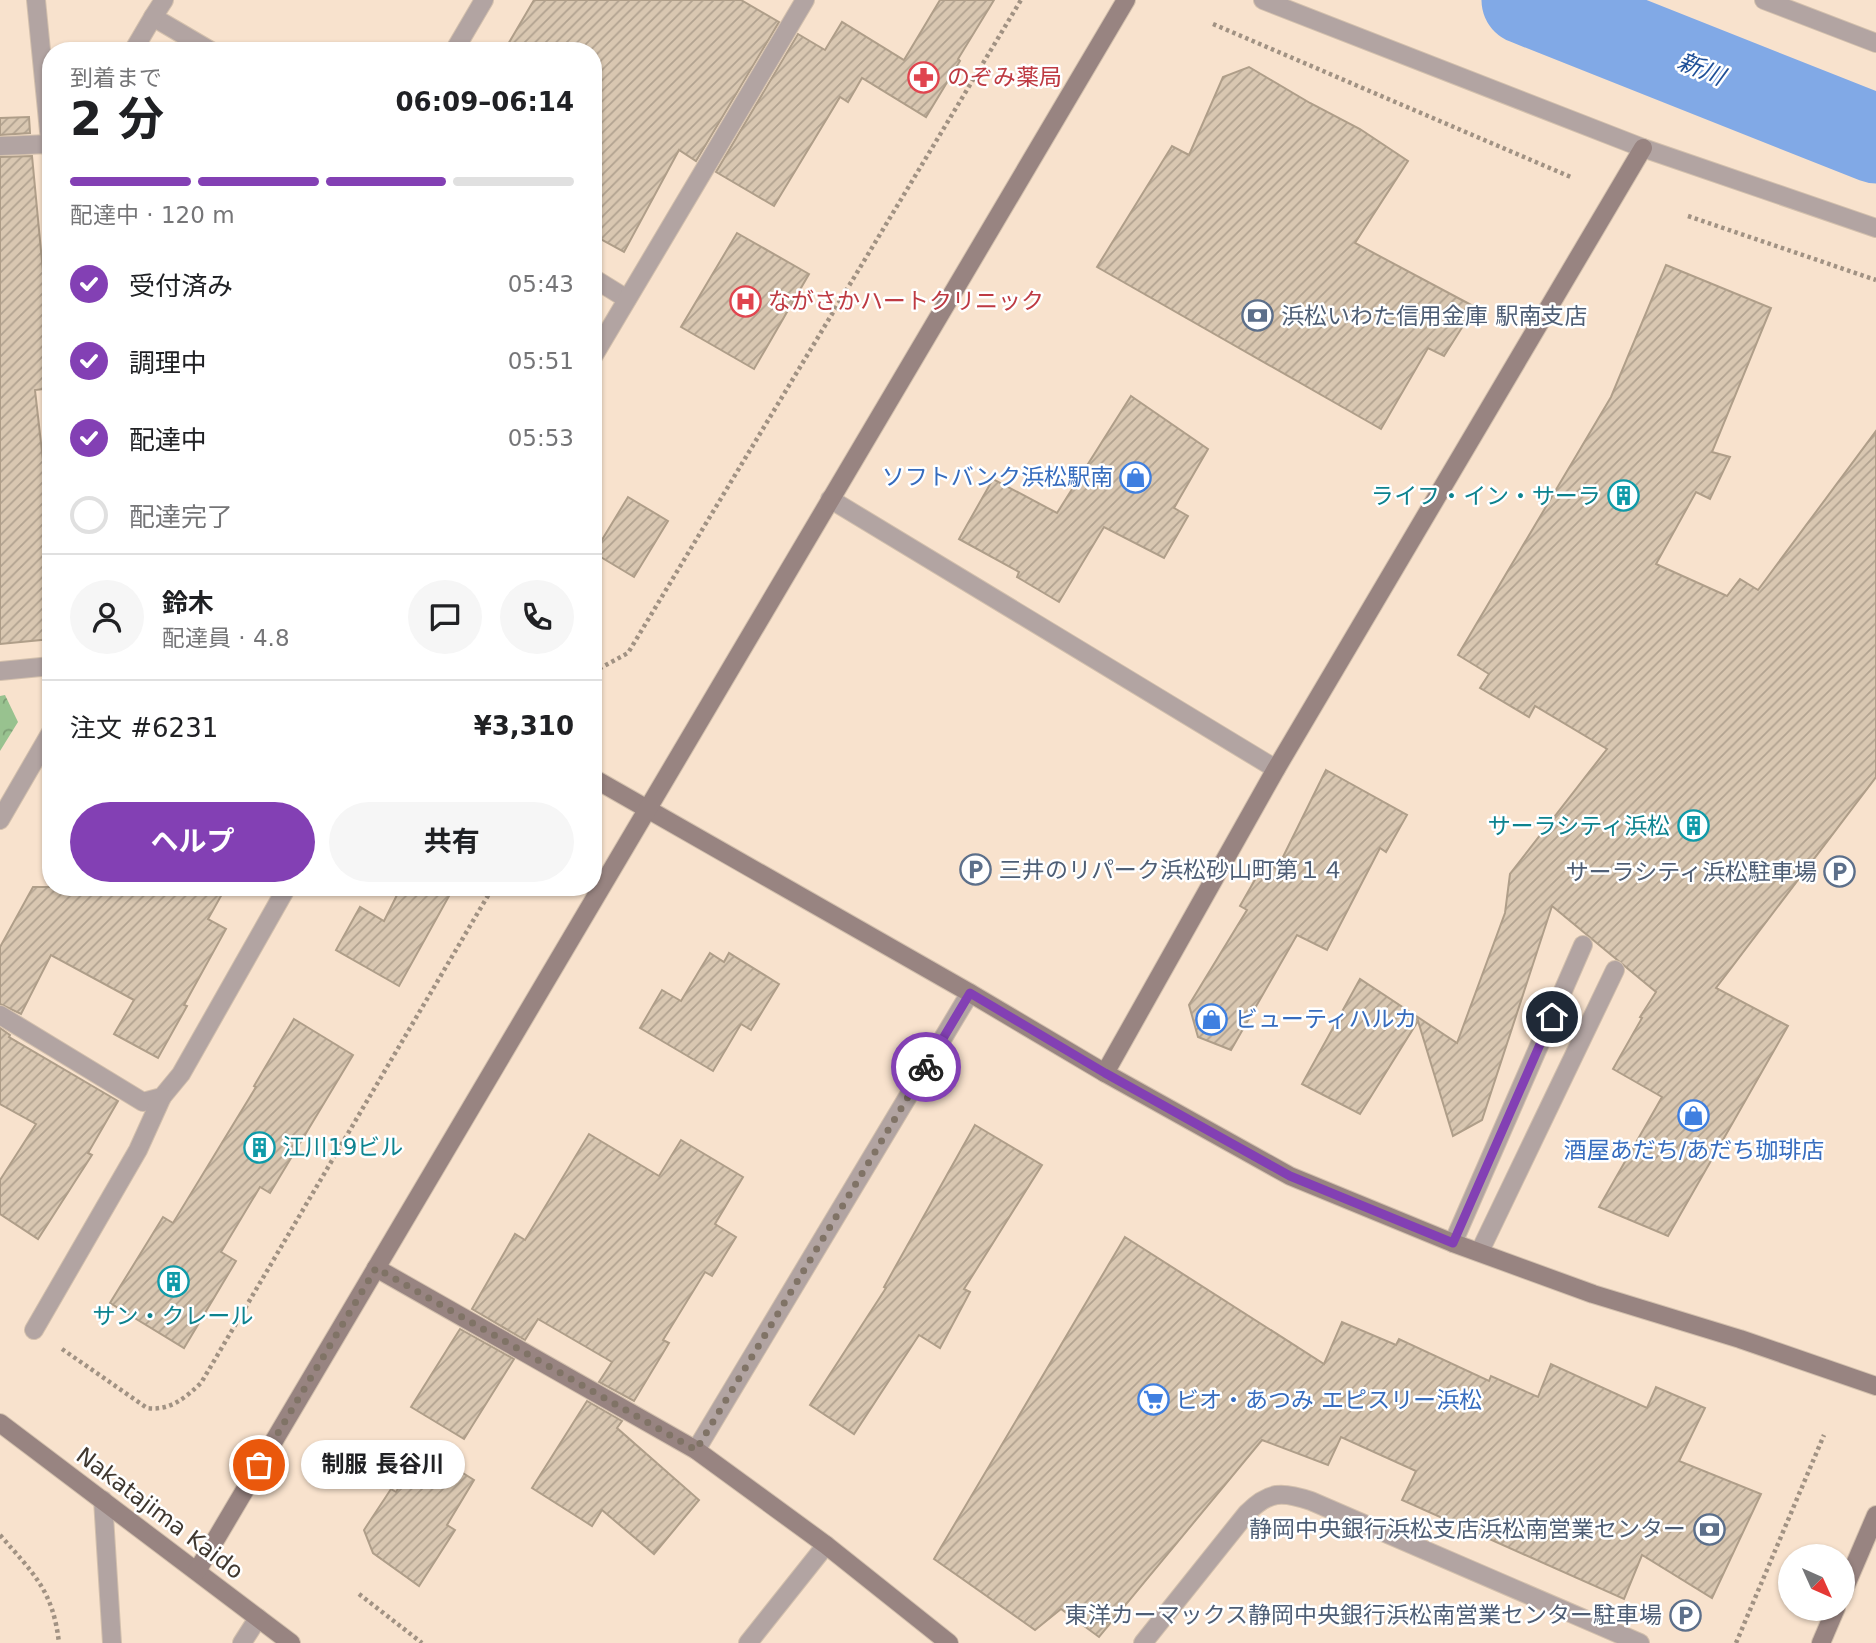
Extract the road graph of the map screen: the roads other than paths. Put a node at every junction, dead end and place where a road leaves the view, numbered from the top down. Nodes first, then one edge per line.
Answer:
1 (36, 0) edge
2 (164, 0) edge
3 (484, 0) edge
4 (805, 0) edge
5 (1126, 0) edge
6 (1263, 0) edge
7 (1764, 0) edge
8 (153, 17) junction
9 (138, 42) edge
10 (196, 42) edge
11 (459, 42) edge
12 (1876, 43) edge
13 (42, 63) edge
14 (0, 146) edge
15 (42, 147) edge
16 (1643, 148) junction
17 (1876, 228) edge
18 (602, 284) edge
19 (627, 299) junction
20 (602, 342) edge
21 (831, 499) junction
22 (42, 667) edge
23 (0, 671) edge
24 (42, 748) edge
25 (1276, 769) junction
26 (602, 783) edge
27 (647, 809) junction
28 (0, 820) edge
29 (602, 885) edge
30 (282, 896) edge
31 (596, 896) edge
32 (1583, 945) dead end
33 (1615, 970) dead end
34 (970, 993) junction
35 (0, 1015) edge
36 (1105, 1073) junction
37 (162, 1097) junction
38 (1453, 1243) junction
39 (1480, 1251) junction
40 (376, 1268) junction
41 (34, 1330) road end
42 (1876, 1386) edge
43 (0, 1423) edge
44 (696, 1450) junction
45 (103, 1500) junction
46 (1876, 1515) edge
47 (826, 1545) junction
48 (1855, 1564) edge
49 (197, 1571) junction
50 (258, 1618) junction
51 (1830, 1621) edge
52 (285, 1641) edge
53 (112, 1643) edge
54 (242, 1643) edge
55 (748, 1643) edge
56 (949, 1643) edge
57 (1143, 1643) edge
58 (1640, 1643) edge
59 (1821, 1643) edge

1 - 13 street
2 - 8 street
3 - 11 street
4 - 19 street
5 - 21 street
6 - 16 street
7 - 12 street
8 - 9 street
8 - 10 street
14 - 15 street
16 - 17 street
16 - 25 street
18 - 19 street
19 - 20 street
21 - 25 street
21 - 27 street
22 - 23 street
24 - 28 street
25 - 36 street
26 - 27 street
27 - 29 street
27 - 34 street
30 - 37 street
31 - 40 street
32 - 38 street
33 - 39 street
34 - 36 street
34 - 44 street
35 - 37 street
36 - 38 street
37 - 41 street
38 - 39 street
39 - 42 street
40 - 44 street
40 - 49 street
43 - 45 street, Nakatajima Kaido
44 - 47 street
45 - 49 street, Nakatajima Kaido
45 - 53 street
46 - 48 street
47 - 55 street
47 - 56 street
49 - 50 street, Nakatajima Kaido
50 - 52 street, Nakatajima Kaido
50 - 54 street
51 - 59 street
57 - 58 street

